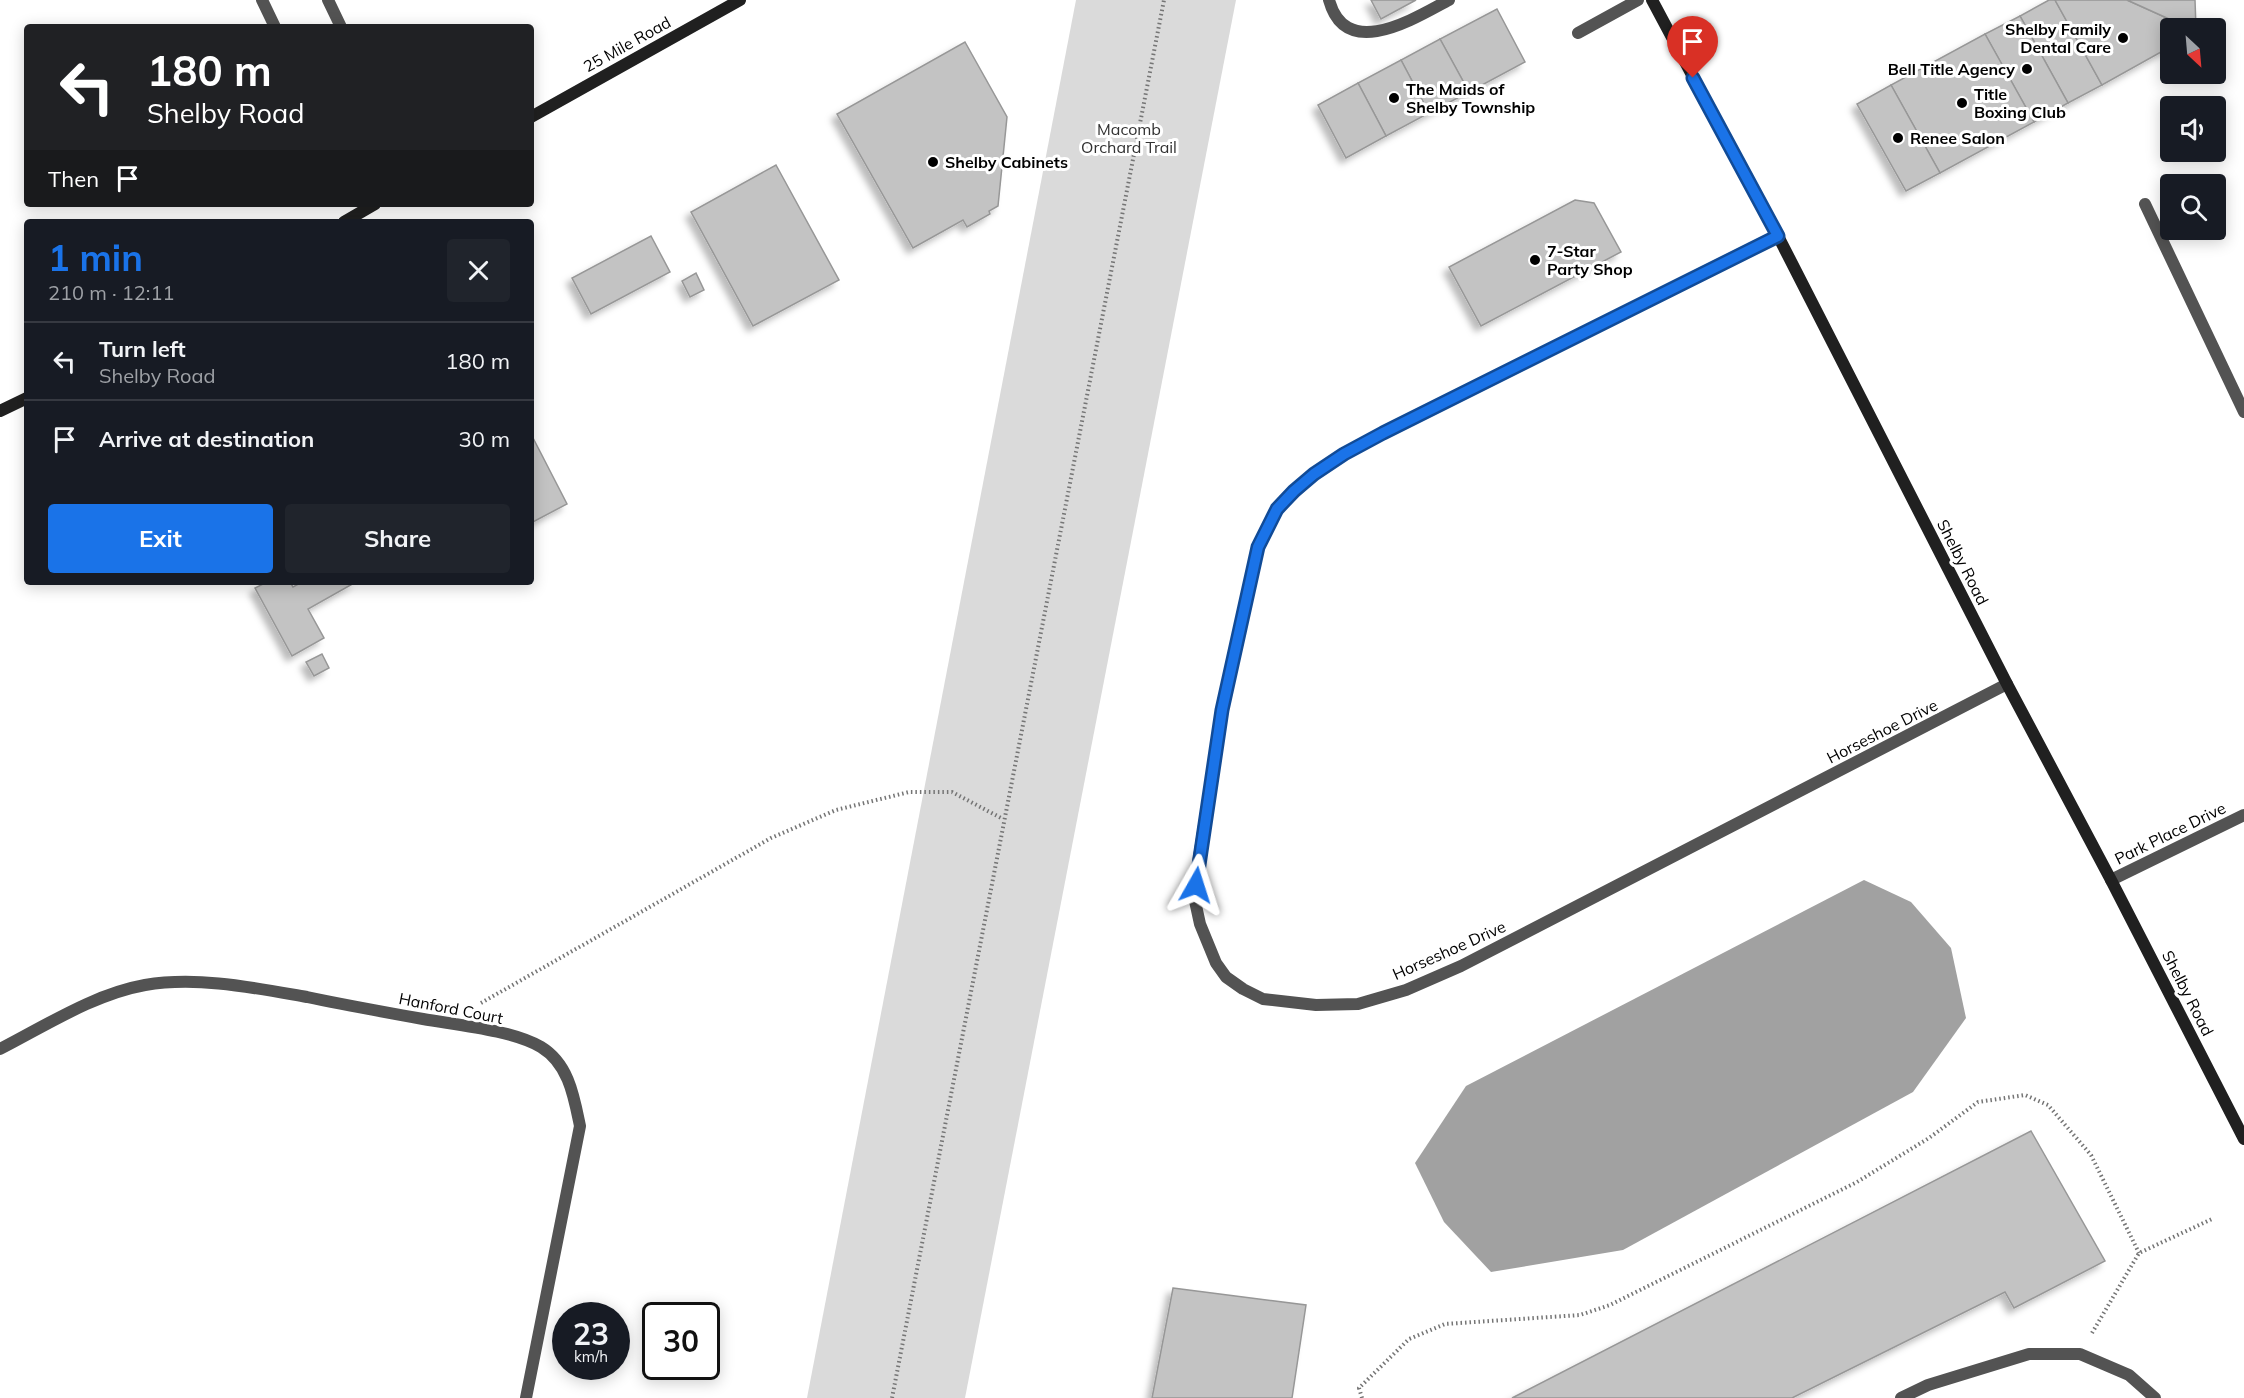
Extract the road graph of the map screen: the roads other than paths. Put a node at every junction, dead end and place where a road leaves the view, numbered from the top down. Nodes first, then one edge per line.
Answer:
1 (262, 0) edge
2 (328, 0) edge
3 (740, 0) edge
4 (1329, 0) edge
5 (1449, 0) edge
6 (1638, 0) edge
7 (1652, 0) edge
8 (274, 24) edge
9 (340, 24) edge
10 (1578, 33) dead end
11 (534, 115) edge
12 (2145, 204) dead end
13 (366, 207) edge
14 (348, 219) edge
15 (1778, 236) junction
16 (24, 399) edge
17 (0, 411) edge
18 (2244, 412) edge
19 (2007, 684) junction
20 (2244, 814) edge
21 (2111, 880) junction
22 (0, 1049) edge
23 (2244, 1139) edge
24 (526, 1398) edge
25 (1901, 1398) edge
26 (2155, 1398) edge

1 - 8 street
2 - 9 street
3 - 11 street, 25 Mile Road
4 - 5 street
6 - 10 street
7 - 15 street, Shelby Road
12 - 18 street
13 - 14 street
15 - 19 street, Shelby Road
15 - 19 street, Horseshoe Drive
16 - 17 street
19 - 21 street, Shelby Road
20 - 21 street, Park Place Drive
21 - 23 street, Shelby Road
22 - 24 street, Hanford Court
25 - 26 street

